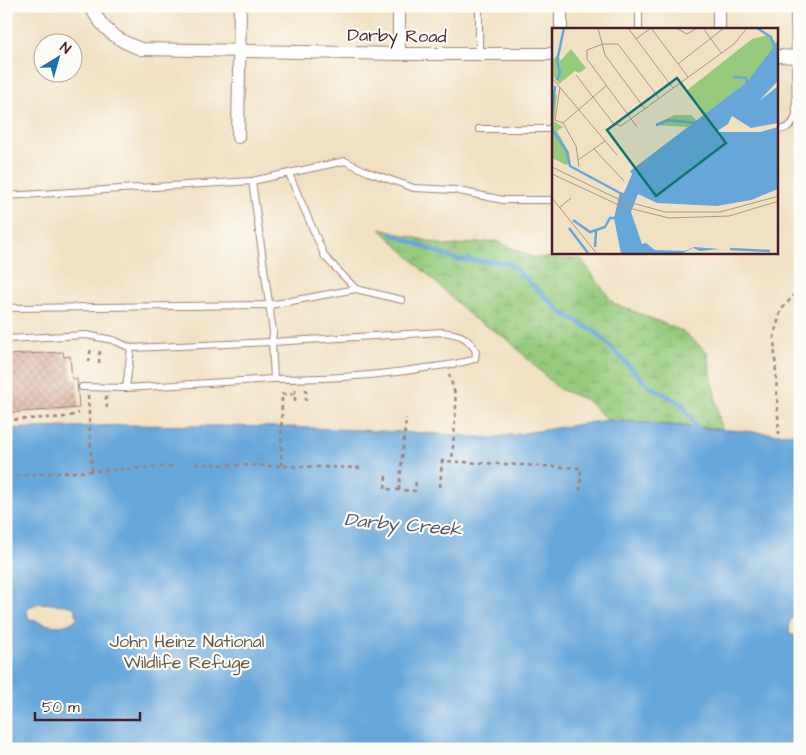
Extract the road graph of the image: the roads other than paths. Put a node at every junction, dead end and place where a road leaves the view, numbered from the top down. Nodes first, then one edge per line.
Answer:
1 (90, 6) edge
2 (240, 6) edge
3 (399, 6) edge
4 (479, 6) edge
5 (561, 6) edge
6 (640, 6) edge
7 (719, 6) edge
8 (794, 6) edge
9 (560, 28) edge
10 (639, 28) edge
11 (719, 28) edge
12 (240, 52) junction
13 (399, 54) junction
14 (552, 54) edge
15 (478, 55) junction
16 (778, 56) edge
17 (797, 57) edge
18 (479, 129) dead end
19 (552, 129) edge
20 (778, 130) edge
21 (238, 137) dead end
22 (289, 174) junction
23 (252, 181) junction
24 (6, 196) edge
25 (552, 200) edge
26 (356, 289) junction
27 (402, 300) dead end
28 (270, 306) junction
29 (6, 307) edge
30 (6, 339) edge
31 (272, 342) junction
32 (131, 348) junction
33 (274, 378) junction
34 (85, 387) road end
35 (126, 388) junction

1 - 12 street, Darby Road
2 - 12 street
3 - 13 street
4 - 15 lane
5 - 9 street
6 - 10 lane
7 - 11 street
8 - 17 lane
12 - 13 street, Darby Road
12 - 21 street
13 - 15 street, Darby Road
14 - 15 street, Darby Road
16 - 17 street
17 - 20 lane
18 - 19 lane
22 - 23 lane
22 - 25 lane
22 - 26 lane
23 - 24 lane
23 - 28 lane
26 - 27 lane
26 - 28 lane
28 - 29 lane
28 - 31 lane
30 - 32 lane
31 - 32 lane
31 - 33 lane
31 - 33 lane
32 - 35 lane
33 - 35 lane
34 - 35 lane

